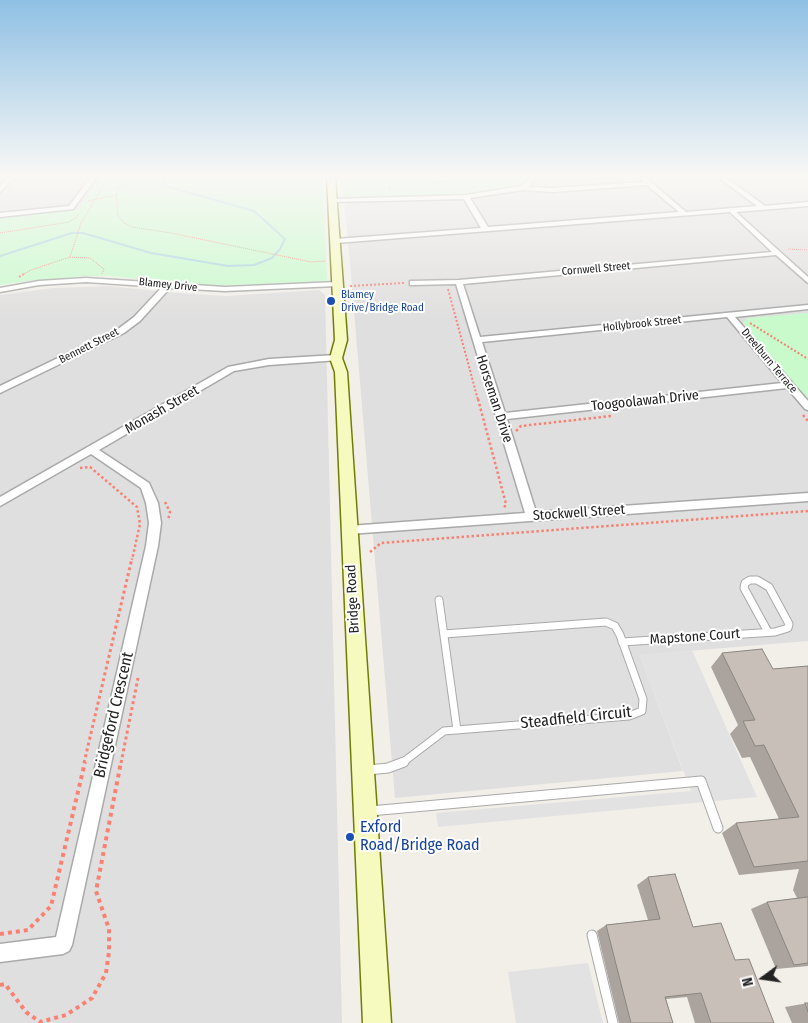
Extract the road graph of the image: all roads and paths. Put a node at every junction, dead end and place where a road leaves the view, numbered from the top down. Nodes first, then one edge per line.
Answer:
1 (52, 225) edge
2 (81, 225) edge
3 (127, 225) edge
4 (335, 225) edge
5 (483, 225) edge
6 (552, 225) edge
7 (749, 225) edge
8 (486, 230) junction
9 (0, 233) edge
10 (336, 242) junction
11 (808, 250) edge
12 (781, 251) junction
13 (70, 257) junction
14 (327, 261) dead end
15 (102, 275) dead end
16 (16, 281) dead end
17 (448, 281) junction
18 (808, 281) edge
19 (459, 282) junction
20 (413, 283) joint
21 (337, 284) junction
22 (167, 286) junction
23 (350, 286) dead end
24 (0, 290) edge
25 (808, 307) edge
26 (731, 317) junction
27 (476, 340) junction
28 (336, 358) junction
29 (808, 359) edge
30 (789, 385) junction
31 (0, 390) edge
32 (808, 407) edge
33 (798, 410) dead end
34 (511, 416) junction
35 (500, 417) junction
36 (808, 421) edge
37 (516, 431) dead end
38 (96, 453) junction
39 (808, 497) edge
40 (0, 502) edge
41 (504, 509) dead end
42 (808, 511) edge
43 (532, 516) junction
44 (349, 530) junction
45 (370, 552) dead end
46 (439, 600) dead end
47 (768, 632) junction
48 (444, 634) junction
49 (622, 642) junction
50 (457, 730) junction
51 (363, 770) junction
52 (365, 811) junction
53 (718, 828) dead end
54 (0, 934) edge
55 (592, 935) dead end
56 (0, 953) edge
57 (377, 1023) edge
58 (613, 1023) edge

1 - 9 path
2 - 13 path
3 - 14 path
4 - 10 street, Bridge Road
5 - 8 street
6 - 8 street
7 - 12 street
8 - 10 street
10 - 21 street, Bridge Road
11 - 12 path
12 - 18 street
12 - 19 street, Cornwell Street
13 - 15 path
13 - 16 path
17 - 19 street, Cornwell Street
17 - 20 street, Cornwell Street
17 - 41 path
19 - 27 street, Horseman Drive
20 - 23 path
21 - 22 street, Blamey Drive
21 - 28 street, Bridge Road
22 - 24 street, Blamey Drive
22 - 31 street, Bennett Street
25 - 26 street, Hollybrook Street
26 - 27 street, Hollybrook Street
26 - 29 path
26 - 30 street, Dreelburn Terrace
27 - 35 street, Horseman Drive
28 - 38 street, Monash Street
28 - 44 street, Bridge Road
30 - 32 street, Dreelburn Terrace
30 - 34 street, Toogoolawah Drive
33 - 36 path
34 - 35 street, Toogoolawah Drive
34 - 37 path
35 - 43 street, Horseman Drive
38 - 40 street, Monash Street
38 - 54 path
38 - 56 street, Bridgeford Crescent
39 - 43 street, Stockwell Street
42 - 45 path
43 - 44 street, Stockwell Street
44 - 51 street, Bridge Road
46 - 48 lane
47 - 47 lane, Mapstone Court
47 - 49 lane, Mapstone Court
48 - 49 lane, Steadfield Circuit
48 - 50 lane
49 - 50 lane, Steadfield Circuit
50 - 51 lane, Steadfield Circuit
51 - 52 street, Bridge Road
52 - 53 lane
52 - 57 street, Bridge Road
55 - 58 lane

